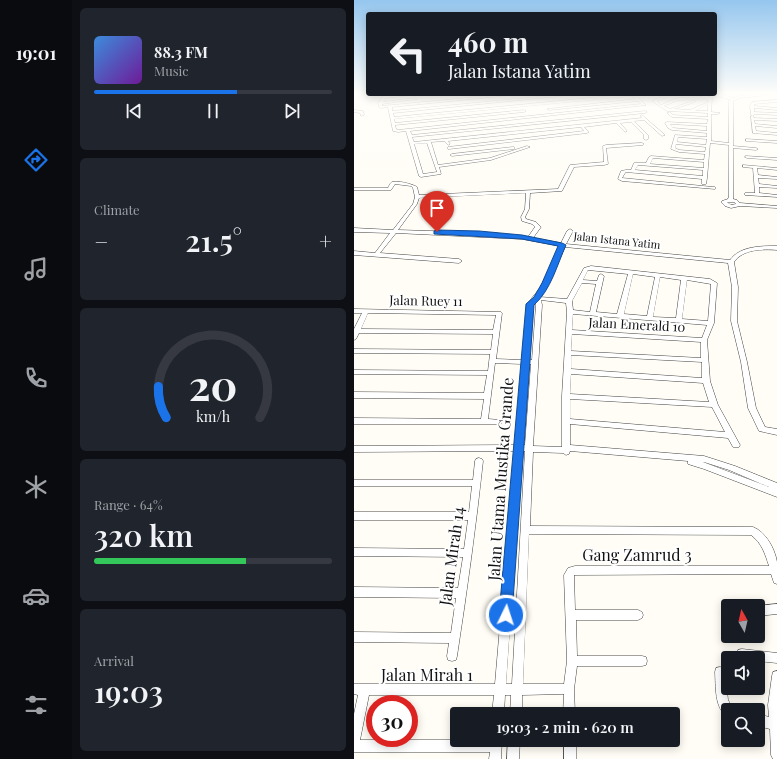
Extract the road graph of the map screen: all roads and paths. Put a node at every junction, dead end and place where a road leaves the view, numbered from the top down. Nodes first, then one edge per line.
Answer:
1 (394, 128) edge
2 (424, 128) edge
3 (484, 128) edge
4 (557, 128) edge
5 (622, 128) edge
6 (639, 128) edge
7 (656, 128) edge
8 (671, 128) edge
9 (709, 128) edge
10 (731, 128) edge
11 (753, 128) edge
12 (551, 129) junction
13 (585, 129) edge
14 (408, 130) junction
15 (625, 131) dead end
16 (709, 132) junction
17 (663, 135) dead end
18 (775, 135) edge
19 (410, 136) junction
20 (557, 136) junction
21 (646, 139) dead end
22 (447, 140) junction
23 (524, 140) junction
24 (747, 140) dead end
25 (756, 141) junction
26 (429, 142) junction
27 (708, 142) junction
28 (777, 142) edge
29 (412, 143) junction
30 (675, 143) junction
31 (642, 144) dead end
32 (528, 146) junction
33 (731, 146) junction
34 (449, 148) junction
35 (756, 149) junction
36 (673, 150) junction
37 (707, 153) junction
38 (452, 155) junction
39 (659, 157) junction
40 (748, 157) dead end
41 (756, 157) junction
42 (777, 159) edge
43 (706, 161) junction
44 (455, 163) junction
45 (648, 164) junction
46 (437, 166) junction
47 (745, 166) dead end
48 (756, 167) junction
49 (706, 169) junction
50 (777, 169) edge
51 (632, 172) junction
52 (756, 176) junction
53 (705, 178) junction
54 (777, 178) edge
55 (757, 185) junction
56 (703, 187) junction
57 (777, 187) edge
58 (713, 188) dead end
59 (354, 189) edge
60 (528, 191) junction
61 (747, 194) dead end
62 (757, 194) junction
63 (777, 196) edge
64 (417, 197) junction
65 (777, 207) edge
66 (354, 230) edge
67 (396, 231) junction
68 (570, 231) dead end
69 (529, 238) junction
70 (562, 245) junction
71 (777, 248) edge
72 (354, 253) edge
73 (377, 254) junction
74 (459, 261) dead end
75 (731, 262) junction
76 (631, 272) junction
77 (658, 275) junction
78 (601, 276) dead end
79 (684, 279) junction
80 (580, 281) junction
81 (599, 283) junction
82 (537, 298) junction
83 (570, 301) junction
84 (354, 311) edge
85 (366, 311) junction
86 (570, 312) junction
87 (593, 314) junction
88 (620, 316) junction
89 (650, 318) junction
90 (679, 320) junction
91 (712, 322) junction
92 (356, 331) edge
93 (496, 332) junction
94 (569, 332) junction
95 (354, 338) edge
96 (704, 340) junction
97 (354, 350) edge
98 (493, 352) junction
99 (569, 353) junction
100 (704, 360) junction
101 (492, 361) junction
102 (525, 362) junction
103 (534, 362) junction
104 (567, 371) junction
105 (354, 372) edge
106 (490, 373) junction
107 (706, 381) junction
108 (354, 395) edge
109 (487, 396) junction
110 (566, 396) junction
111 (714, 405) junction
112 (354, 420) edge
113 (484, 421) junction
114 (566, 421) junction
115 (498, 422) dead end
116 (777, 432) edge
117 (730, 435) junction
118 (736, 445) dead end
119 (518, 448) junction
120 (529, 448) junction
121 (354, 449) edge
122 (565, 450) junction
123 (479, 461) dead end
124 (753, 481) junction
125 (354, 483) edge
126 (477, 483) junction
127 (777, 487) edge
128 (777, 494) edge
129 (354, 516) edge
130 (472, 516) junction
131 (526, 530) junction
132 (354, 552) edge
133 (468, 553) junction
134 (776, 575) edge
135 (354, 592) edge
136 (460, 593) junction
137 (777, 610) edge
138 (765, 611) edge
139 (571, 615) junction
140 (638, 615) dead end
141 (354, 637) edge
142 (454, 638) junction
143 (452, 656) dead end
144 (765, 657) edge
145 (777, 658) edge
146 (642, 660) dead end
147 (572, 661) junction
148 (720, 672) dead end
149 (777, 676) edge
150 (360, 689) edge
151 (518, 689) junction
152 (569, 689) junction
153 (500, 690) junction
154 (724, 703) edge
155 (499, 707) edge
156 (517, 707) edge
157 (569, 707) edge
158 (765, 722) edge
159 (777, 725) edge
160 (354, 741) edge
161 (450, 744) edge
162 (354, 746) edge
163 (496, 747) edge
164 (514, 747) edge
165 (570, 747) edge
166 (777, 755) edge
167 (495, 759) edge
168 (513, 759) edge
169 (570, 759) edge

1 - 14 street
2 - 14 street
3 - 19 street
4 - 12 street
5 - 15 street
6 - 21 street
7 - 17 street
8 - 16 street
9 - 16 street
10 - 33 street
11 - 18 street
12 - 20 street
12 - 22 street
13 - 20 street
14 - 19 street
16 - 27 street
19 - 29 street
20 - 23 street
22 - 26 street
22 - 34 street
23 - 32 street
23 - 34 street
24 - 25 street
25 - 28 street
25 - 35 street
26 - 29 street
26 - 46 street
27 - 30 street
27 - 30 street
27 - 33 street
27 - 37 street
29 - 46 street
30 - 36 street
31 - 60 street
32 - 38 street
32 - 44 street
33 - 35 street
33 - 65 street
34 - 38 street
35 - 41 street
36 - 37 street
36 - 39 street
37 - 43 street
38 - 44 street
39 - 43 street
39 - 45 street
40 - 41 street
41 - 42 street
43 - 49 street
44 - 46 street
45 - 49 street
45 - 51 street
47 - 48 street
48 - 50 street
48 - 52 street
49 - 53 street
51 - 53 street
51 - 56 street
52 - 54 street
52 - 55 street
53 - 56 street
55 - 57 street
55 - 62 street
56 - 58 street
59 - 64 street
60 - 64 street
60 - 69 street
61 - 62 street
62 - 63 street
64 - 67 street
66 - 67 street, Jalan Istana Yatim
67 - 69 street, Jalan Istana Yatim
67 - 73 street
68 - 70 street, Jalan Utama Mustika Grande
69 - 70 street, Jalan Istana Yatim
70 - 75 street, Jalan Istana Yatim
70 - 82 street, Jalan Utama Mustika Grande
71 - 75 street
72 - 73 street
73 - 74 street
75 - 116 street
76 - 77 street
76 - 80 street
76 - 88 street
77 - 79 street
77 - 89 street
78 - 81 street
79 - 90 street
79 - 91 street
80 - 81 street
80 - 83 street
81 - 87 street
82 - 83 street
82 - 102 street, Jalan Utama Mustika Grande
82 - 103 street, Jalan Utama Mustika Grande
83 - 86 street
84 - 85 street, Jalan Ruey 11
85 - 92 street
85 - 93 street, Jalan Ruey 11
86 - 87 street
86 - 94 street
87 - 88 street
88 - 89 street
89 - 90 street
90 - 91 street
91 - 96 street
92 - 93 street
92 - 95 street
93 - 98 street
94 - 96 street, Jalan Emerald 10
94 - 99 street
96 - 100 street
97 - 98 street
98 - 101 street
99 - 100 street
99 - 104 street
100 - 107 street
101 - 102 street
101 - 106 street
102 - 103 street
102 - 119 street, Jalan Utama Mustika Grande
103 - 120 street, Jalan Utama Mustika Grande
104 - 107 street
104 - 110 street
105 - 106 street
106 - 109 street
107 - 111 street
108 - 109 street
109 - 113 street
110 - 111 street
110 - 114 street
111 - 117 street
112 - 113 street
113 - 115 street
114 - 117 street
114 - 122 street
117 - 118 street
119 - 120 street
119 - 121 street
119 - 153 street, Jalan Utama Mustika Grande
120 - 122 street
120 - 131 street, Jalan Utama Mustika Grande
122 - 124 street
123 - 126 street, Jalan Mirah 14
124 - 127 street
124 - 128 street
125 - 126 street
126 - 130 street, Jalan Mirah 14
129 - 130 street
130 - 133 street, Jalan Mirah 14
131 - 134 street
131 - 151 street, Jalan Utama Mustika Grande
132 - 133 street
133 - 136 street, Jalan Mirah 14
134 - 139 street, Gang Zamrud 3
135 - 136 street
136 - 142 street, Jalan Mirah 14
137 - 138 street
139 - 140 street
139 - 147 street, Gang Zamrud 3
141 - 142 street
142 - 143 street, Jalan Mirah 14
144 - 145 street
146 - 147 street
147 - 152 street, Gang Zamrud 3
148 - 154 street
149 - 159 street
150 - 153 street, Jalan Mirah 1
150 - 160 street
151 - 152 street, Jalan Mirah 1
151 - 153 street, Jalan Mirah 1
151 - 156 street, Jalan Utama Mustika Grande
152 - 157 street, Gang Zamrud 3
153 - 155 street, Jalan Utama Mustika Grande
158 - 159 street
159 - 166 street
161 - 162 street
163 - 167 street
164 - 168 street
165 - 169 street

